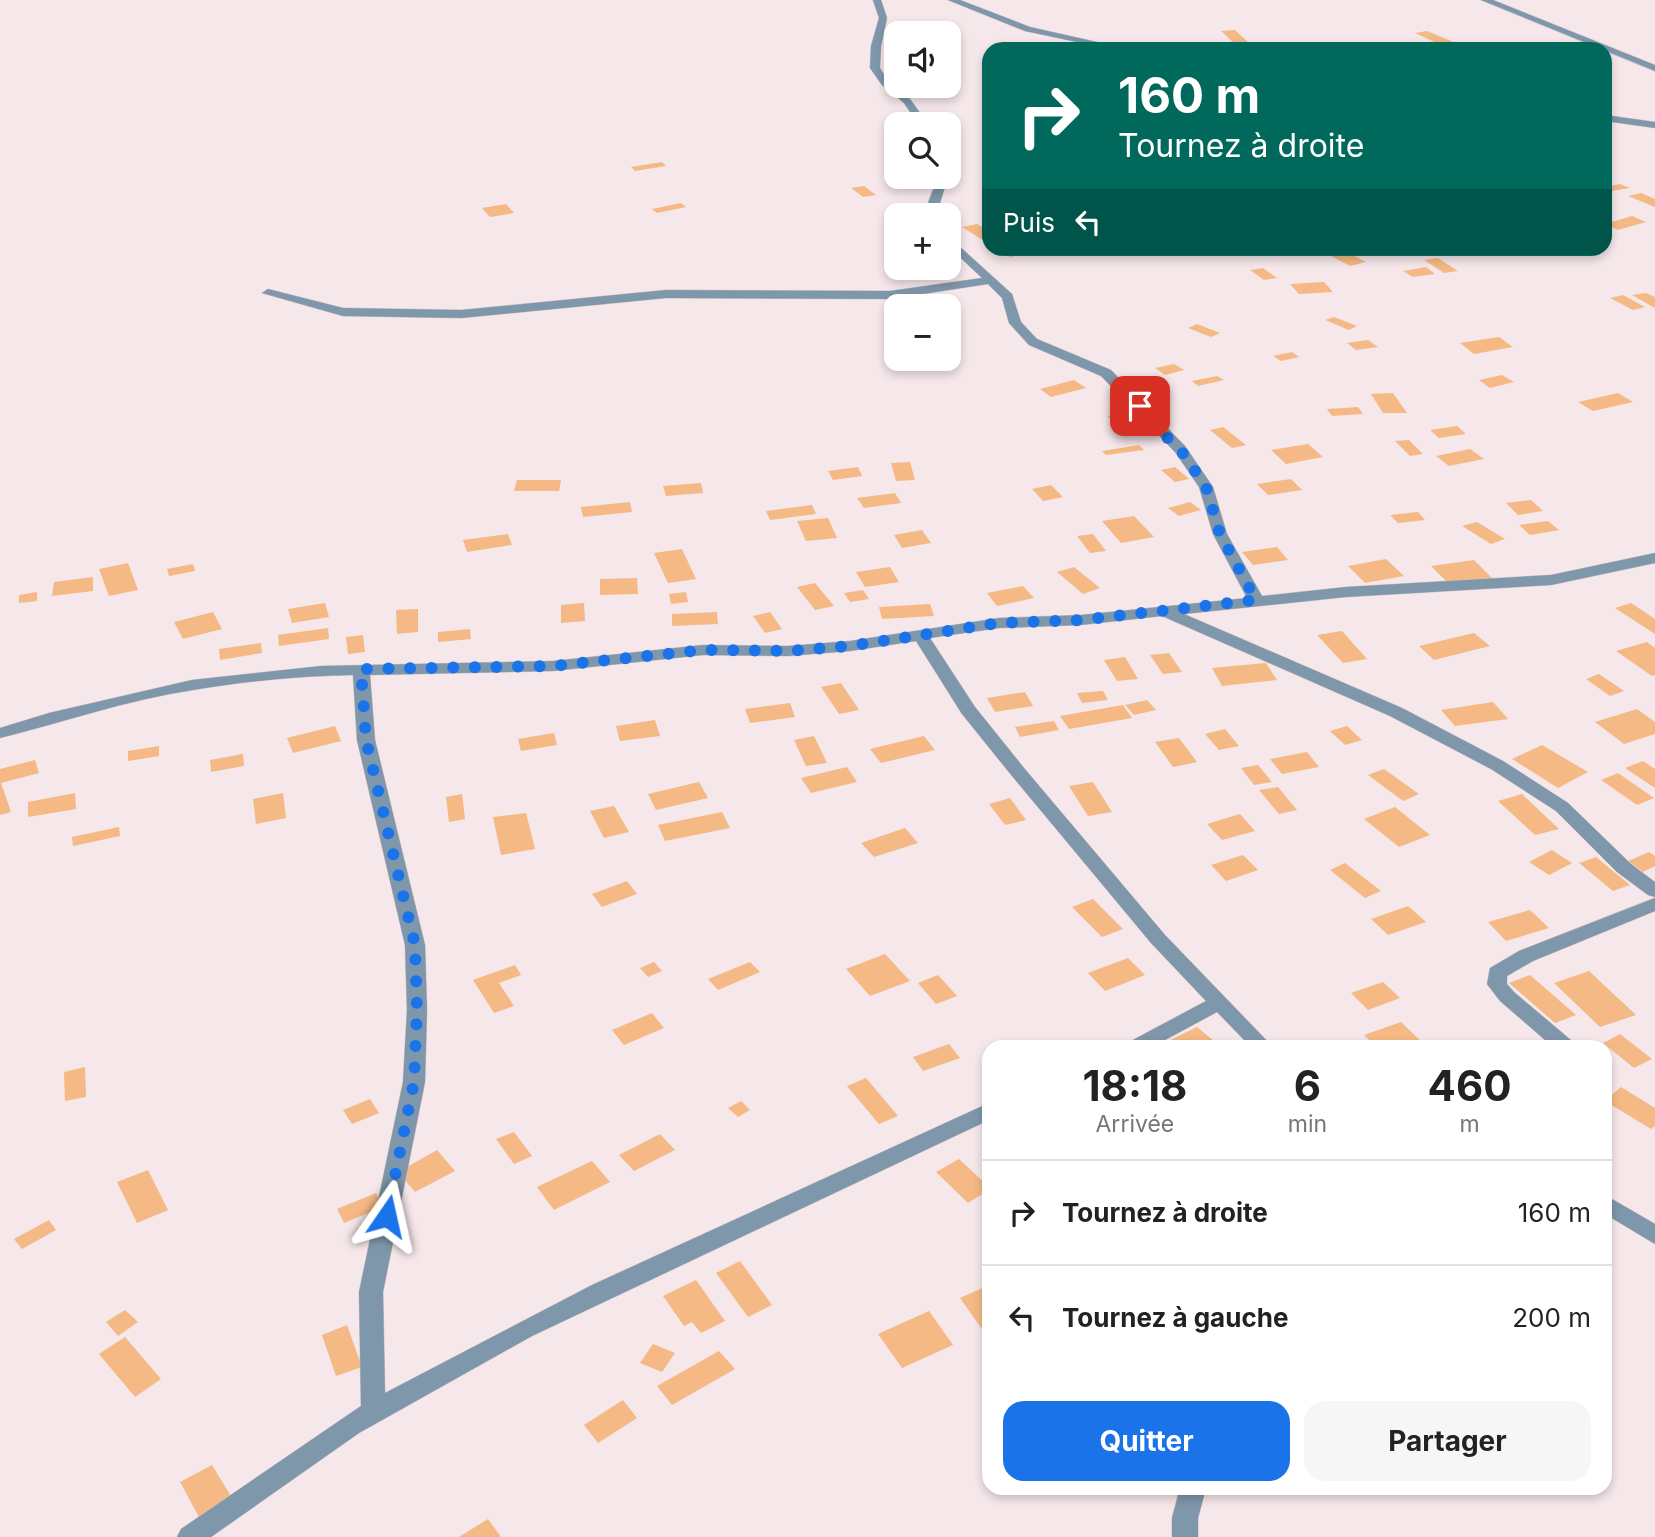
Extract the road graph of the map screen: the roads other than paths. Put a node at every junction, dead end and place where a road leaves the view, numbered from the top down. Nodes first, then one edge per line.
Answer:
1 (877, 0) edge
2 (953, 0) edge
3 (1485, 0) edge
4 (1090, 42) edge
5 (1590, 42) edge
6 (1612, 51) edge
7 (1655, 68) edge
8 (914, 112) edge
9 (1612, 119) edge
10 (1655, 125) edge
11 (961, 251) edge
12 (992, 280) junction
13 (268, 293) dead end
14 (1655, 558) edge
15 (1256, 600) junction
16 (1162, 610) junction
17 (920, 635) junction
18 (361, 669) junction
19 (0, 733) edge
20 (1655, 891) edge
21 (1655, 904) edge
22 (1218, 1003) junction
23 (1149, 1040) edge
24 (1256, 1040) edge
25 (1558, 1040) edge
26 (982, 1114) edge
27 (1612, 1207) edge
28 (1655, 1235) edge
29 (373, 1412) junction
30 (1191, 1495) edge
31 (190, 1537) edge
32 (1185, 1537) edge

1 - 8 street
2 - 4 street
3 - 5 street
6 - 7 street
9 - 10 street
11 - 12 street
12 - 13 street
12 - 15 street
14 - 15 street
15 - 16 street
16 - 17 street
16 - 20 street
17 - 18 street
17 - 22 street
18 - 19 street
18 - 29 street
21 - 25 street
22 - 23 street
22 - 24 street
26 - 29 street
27 - 28 street
29 - 31 street
30 - 32 street

